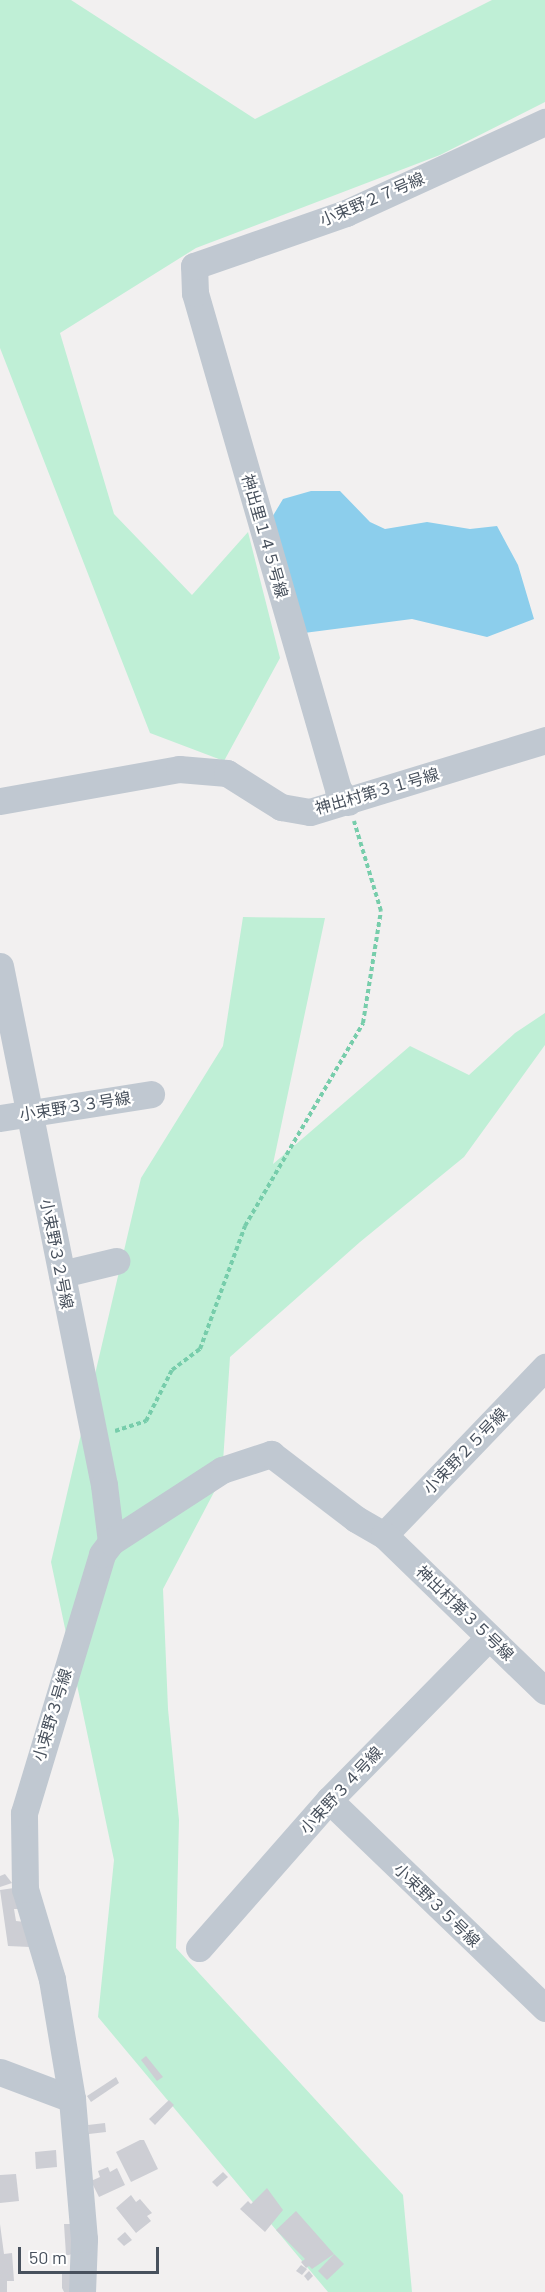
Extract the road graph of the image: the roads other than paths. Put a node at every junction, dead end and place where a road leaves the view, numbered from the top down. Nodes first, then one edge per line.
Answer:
1 (545, 122) edge
2 (194, 266) joint
3 (545, 740) edge
4 (0, 801) edge
5 (348, 802) junction
6 (0, 966) edge
7 (151, 1094) dead end
8 (28, 1112) junction
9 (0, 1118) edge
10 (116, 1261) dead end
11 (62, 1274) junction
12 (545, 1367) edge
13 (384, 1535) junction
14 (111, 1542) junction
15 (489, 1637) junction
16 (545, 1691) edge
17 (329, 1800) junction
18 (199, 1948) dead end
19 (545, 2008) edge
20 (0, 2072) edge
21 (72, 2099) junction
22 (82, 2292) edge

1 - 2 street, 小束野２７号線
2 - 5 street, 神出里１４５号線
3 - 5 street, 神出村第３１号線
4 - 5 street, 神出村第３１号線
6 - 8 street, 小束野３２号線
7 - 8 street, 小束野３３号線
8 - 9 street, 小束野３３号線
8 - 11 street, 小束野３２号線
10 - 11 street
11 - 14 street, 小束野３２号線
12 - 13 street, 小束野２５号線
13 - 14 street
13 - 15 street, 神出村第３５号線
14 - 21 street, 小束野３号線
15 - 16 street, 神出村第３５号線
15 - 17 street, 小束野３４号線
17 - 18 street, 小束野３４号線
17 - 19 street, 小束野３５号線
20 - 21 street
21 - 22 street, 小束野３号線

